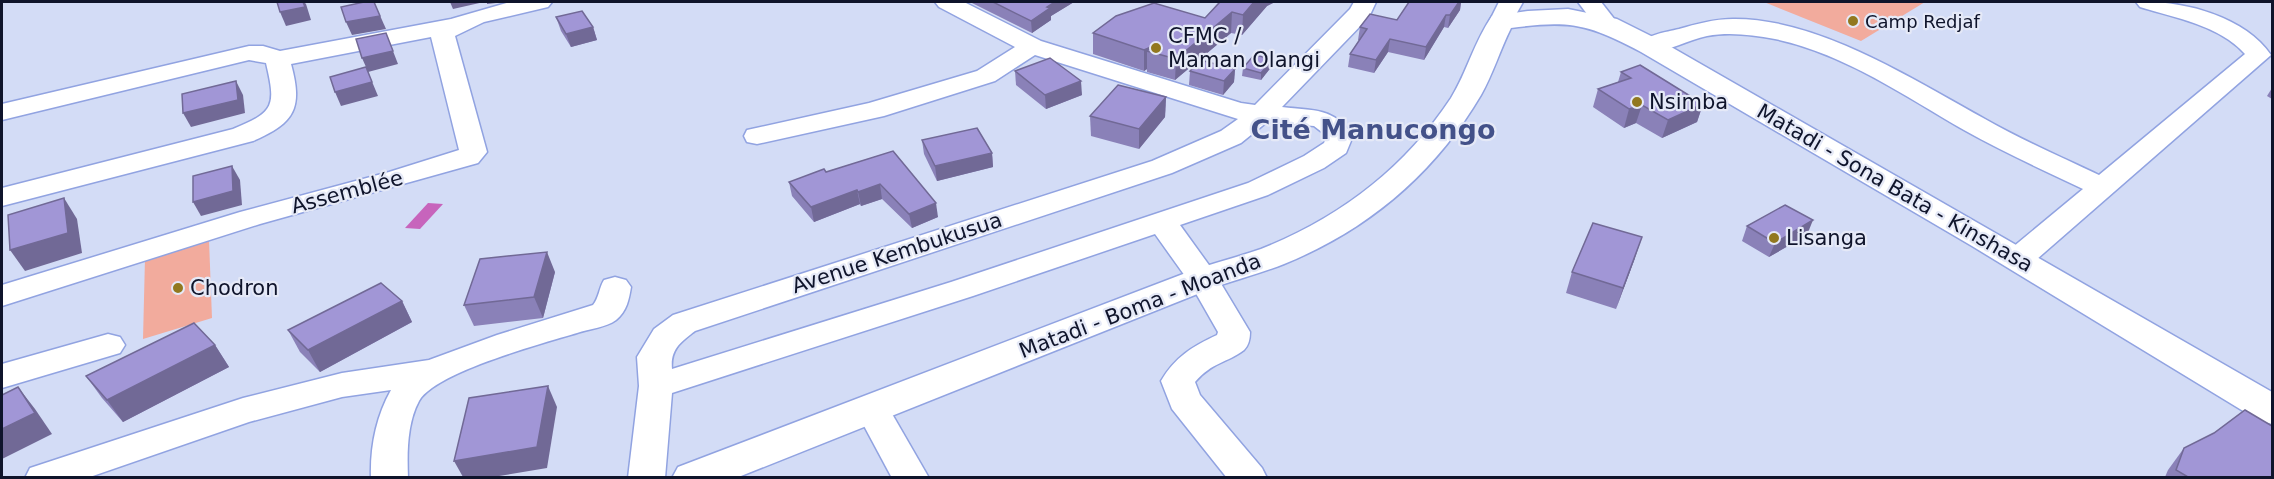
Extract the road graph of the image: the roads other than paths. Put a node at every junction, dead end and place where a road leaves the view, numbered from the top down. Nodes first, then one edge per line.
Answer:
1 (540, 2) edge
2 (947, 2) edge
3 (1365, 2) edge
4 (2148, 2) edge
5 (1506, 12) edge
6 (1599, 13) edge
7 (451, 26) junction
8 (1032, 46) junction
9 (1650, 46) junction
10 (277, 59) junction
11 (2, 112) edge
12 (1261, 114) junction
13 (757, 136) dead end
14 (2102, 187) junction
15 (2, 197) edge
16 (1162, 222) junction
17 (2018, 259) junction
18 (1203, 279) junction
19 (615, 287) dead end
20 (2, 296) edge
21 (108, 345) dead end
22 (437, 371) junction
23 (2, 376) edge
24 (656, 386) junction
25 (872, 408) junction
26 (2272, 410) edge
27 (43, 477) edge
28 (390, 477) edge
29 (646, 477) edge
30 (692, 477) edge
31 (910, 477) edge
32 (1249, 477) edge

1 - 7 street
2 - 8 street
3 - 12 street, Avenue Kembukusua
4 - 14 street
5 - 6 highway, Matadi - Sona Bata - Kinshasa
5 - 18 highway, Matadi - Boma - Moanda
6 - 9 highway, Matadi - Sona Bata - Kinshasa
7 - 10 street
7 - 20 street, Assemblée
8 - 12 street
8 - 13 street
9 - 14 street
9 - 17 highway, Matadi - Sona Bata - Kinshasa
10 - 11 street
10 - 15 street
12 - 16 street
12 - 24 street, Avenue Kembukusua
14 - 17 street
16 - 18 street
16 - 24 street
17 - 26 highway, Matadi - Sona Bata - Kinshasa
18 - 25 highway, Matadi - Boma - Moanda
18 - 32 street
19 - 22 street
21 - 23 street
22 - 27 street
22 - 28 street
24 - 29 street, Avenue Kembukusua
25 - 30 highway, Matadi - Boma - Moanda
25 - 31 street

